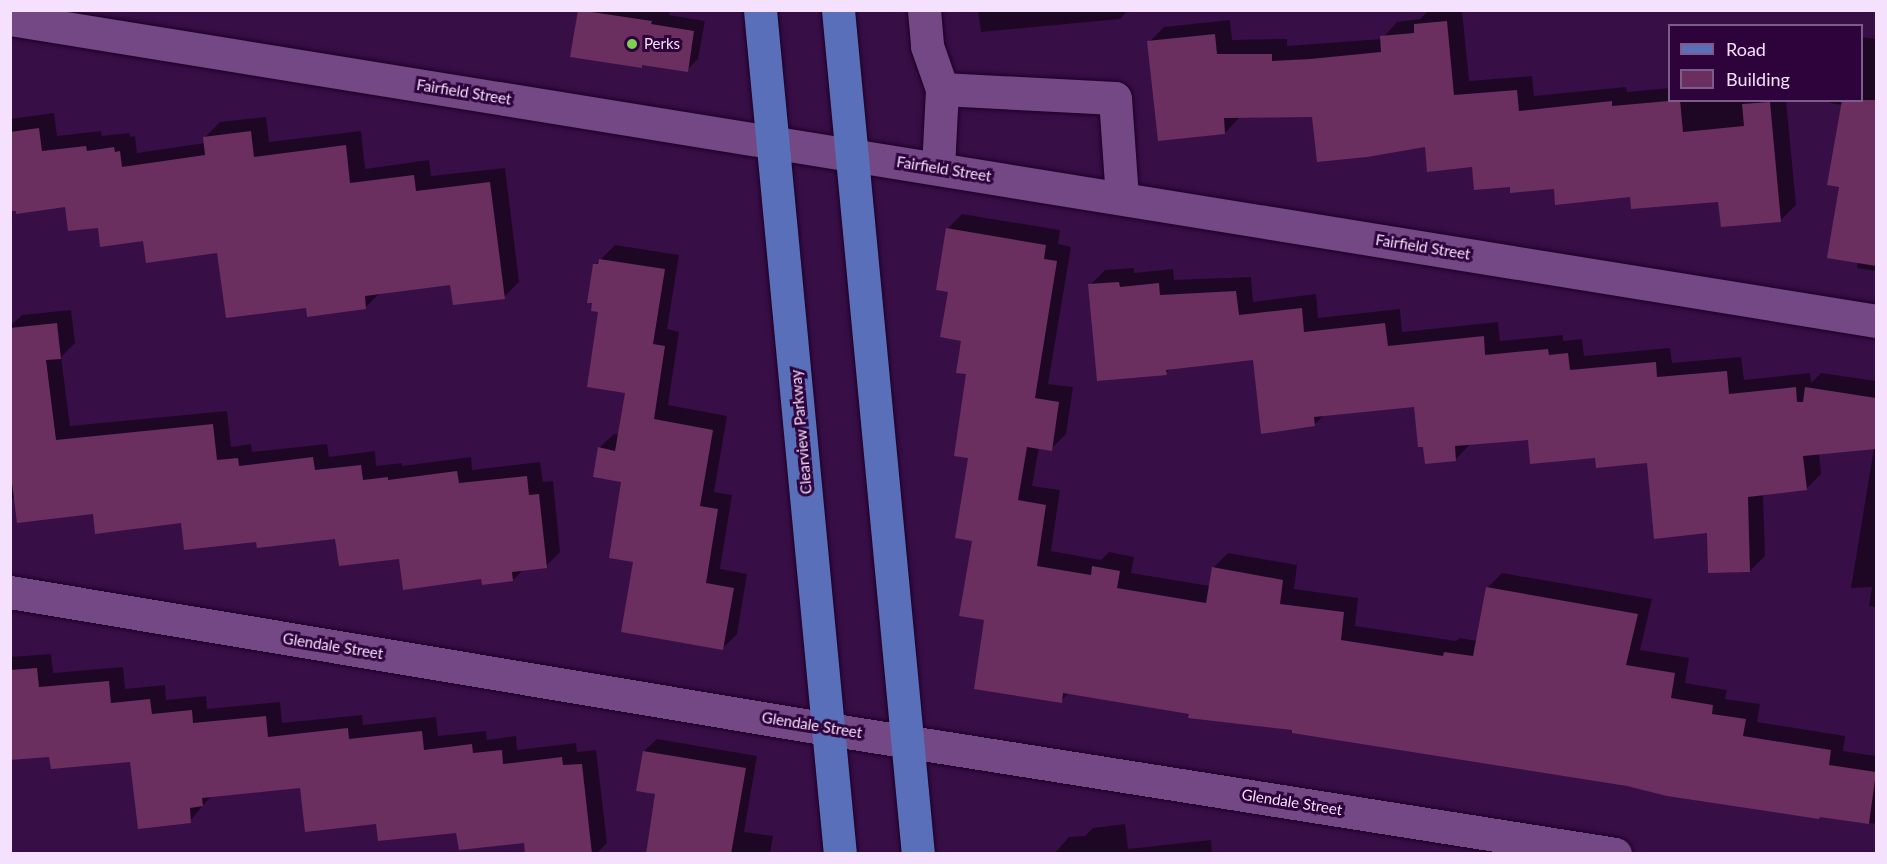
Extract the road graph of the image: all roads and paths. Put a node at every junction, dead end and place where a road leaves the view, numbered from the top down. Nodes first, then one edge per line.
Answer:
1 (760, 10) edge
2 (838, 10) edge
3 (924, 10) edge
4 (10, 19) edge
5 (942, 89) junction
6 (774, 143) junction
7 (851, 154) junction
8 (938, 168) junction
9 (1122, 198) junction
10 (1876, 321) edge
11 (10, 592) edge
12 (828, 729) junction
13 (906, 740) junction
14 (840, 854) edge
15 (918, 854) edge
16 (1615, 854) edge

1 - 6 main road, Clearview Parkway
2 - 7 main road
3 - 5 street
4 - 6 street, Fairfield Street
5 - 8 street
5 - 9 street
6 - 7 street, Fairfield Street
6 - 12 main road, Clearview Parkway
7 - 8 street, Fairfield Street
7 - 13 main road
8 - 9 street, Fairfield Street
9 - 10 street, Fairfield Street
11 - 12 street, Glendale Street
12 - 13 street, Glendale Street
12 - 14 main road, Clearview Parkway
13 - 15 main road
13 - 16 street, Glendale Street

